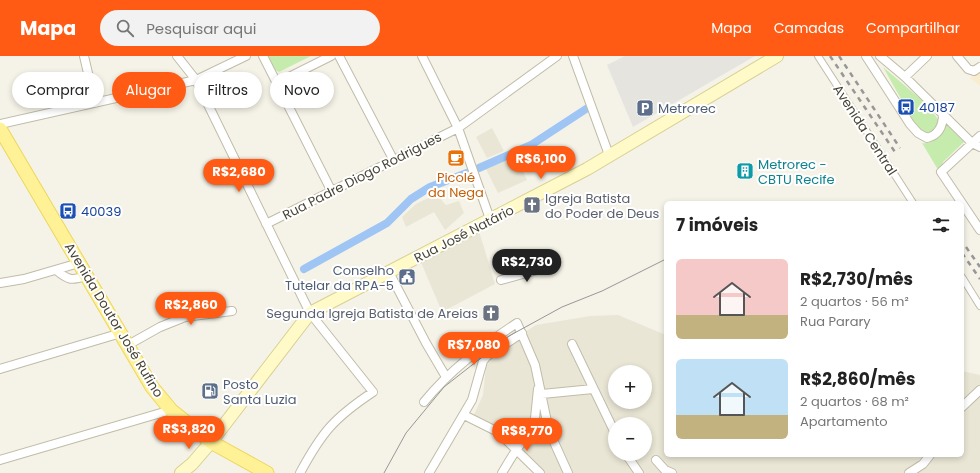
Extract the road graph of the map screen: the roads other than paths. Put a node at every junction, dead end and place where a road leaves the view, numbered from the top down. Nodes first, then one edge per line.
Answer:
1 (84, 56) edge
2 (177, 56) edge
3 (246, 56) edge
4 (263, 56) edge
5 (331, 56) edge
6 (339, 56) edge
7 (422, 56) edge
8 (557, 56) edge
9 (573, 56) edge
10 (777, 56) edge
11 (818, 56) edge
12 (866, 56) edge
13 (880, 56) edge
14 (928, 56) edge
15 (957, 56) edge
16 (979, 68) edge
17 (88, 72) edge
18 (213, 72) edge
19 (271, 72) edge
20 (299, 72) edge
21 (905, 77) junction
22 (194, 78) edge
23 (194, 80) edge
24 (104, 101) edge
25 (72, 108) edge
26 (210, 108) edge
27 (290, 108) edge
28 (943, 114) junction
29 (0, 124) edge
30 (458, 128) junction
31 (0, 129) edge
32 (980, 136) edge
33 (972, 143) junction
34 (980, 147) edge
35 (609, 155) junction
36 (393, 159) junction
37 (331, 190) junction
38 (913, 201) edge
39 (960, 201) edge
40 (964, 206) edge
41 (490, 219) junction
42 (266, 224) junction
43 (980, 230) edge
44 (79, 263) junction
45 (548, 267) dead end
46 (56, 270) junction
47 (390, 272) junction
48 (86, 276) junction
49 (501, 280) dead end
50 (964, 280) edge
51 (0, 282) edge
52 (980, 306) edge
53 (232, 311) dead end
54 (310, 313) junction
55 (121, 333) junction
56 (522, 333) junction
57 (572, 344) dead end
58 (128, 345) junction
59 (0, 369) edge
60 (446, 377) junction
61 (539, 380) junction
62 (593, 389) junction
63 (980, 390) edge
64 (542, 394) junction
65 (424, 402) dead end
66 (964, 405) edge
67 (171, 410) junction
68 (464, 415) junction
69 (608, 419) edge
70 (547, 422) junction
71 (534, 428) junction
72 (211, 442) junction
73 (516, 449) junction
74 (928, 457) edge
75 (0, 460) edge
76 (656, 460) dead end
77 (631, 461) edge
78 (667, 472) edge
79 (182, 473) edge
80 (267, 473) edge
81 (300, 473) edge
82 (429, 473) edge
83 (502, 473) edge
84 (540, 473) edge
85 (568, 473) edge
86 (639, 473) edge
87 (909, 473) edge

1 - 17 street
2 - 22 street
3 - 18 street
4 - 19 street
5 - 20 street
6 - 36 street
7 - 30 street, Rua Padre Diogo Rodrigues
8 - 30 street, Rua Padre Diogo Rodrigues
9 - 35 street
10 - 35 main road, Rua José Natário
11 - 38 street, Avenida Central
12 - 28 street
13 - 21 street
14 - 21 street
15 - 16 street
21 - 28 street
23 - 24 street
25 - 29 street
26 - 42 street
27 - 37 street
28 - 33 street
30 - 36 street, Rua Padre Diogo Rodrigues
30 - 41 street
31 - 44 main road, Avenida Doutor José Rufino
32 - 33 street
33 - 34 street
33 - 39 street
35 - 41 main road, Rua José Natário
36 - 37 street, Rua Padre Diogo Rodrigues
37 - 42 street, Rua Padre Diogo Rodrigues
40 - 43 street
41 - 47 main road, Rua José Natário
42 - 54 street
44 - 46 street
44 - 48 main road, Avenida Doutor José Rufino
45 - 49 street
46 - 48 street
46 - 51 street
47 - 54 main road, Rua José Natário
47 - 60 street
48 - 55 main road, Avenida Doutor José Rufino
50 - 52 street
53 - 58 street
54 - 72 main road, Rua José Natário
54 - 81 street
55 - 58 main road, Avenida Doutor José Rufino
55 - 59 street
56 - 60 street
56 - 61 street
56 - 68 street
57 - 62 street
58 - 67 main road, Avenida Doutor José Rufino
60 - 65 street
61 - 64 street
61 - 71 street
62 - 64 street
62 - 69 street
63 - 66 street
64 - 70 street
67 - 72 main road, Avenida Doutor José Rufino
67 - 75 street
68 - 73 street
68 - 82 street
70 - 71 street
70 - 85 street
71 - 73 street
72 - 79 main road, Rua José Natário
72 - 80 main road, Avenida Doutor José Rufino
73 - 83 street
73 - 84 street
74 - 87 street
76 - 78 street
77 - 86 street

